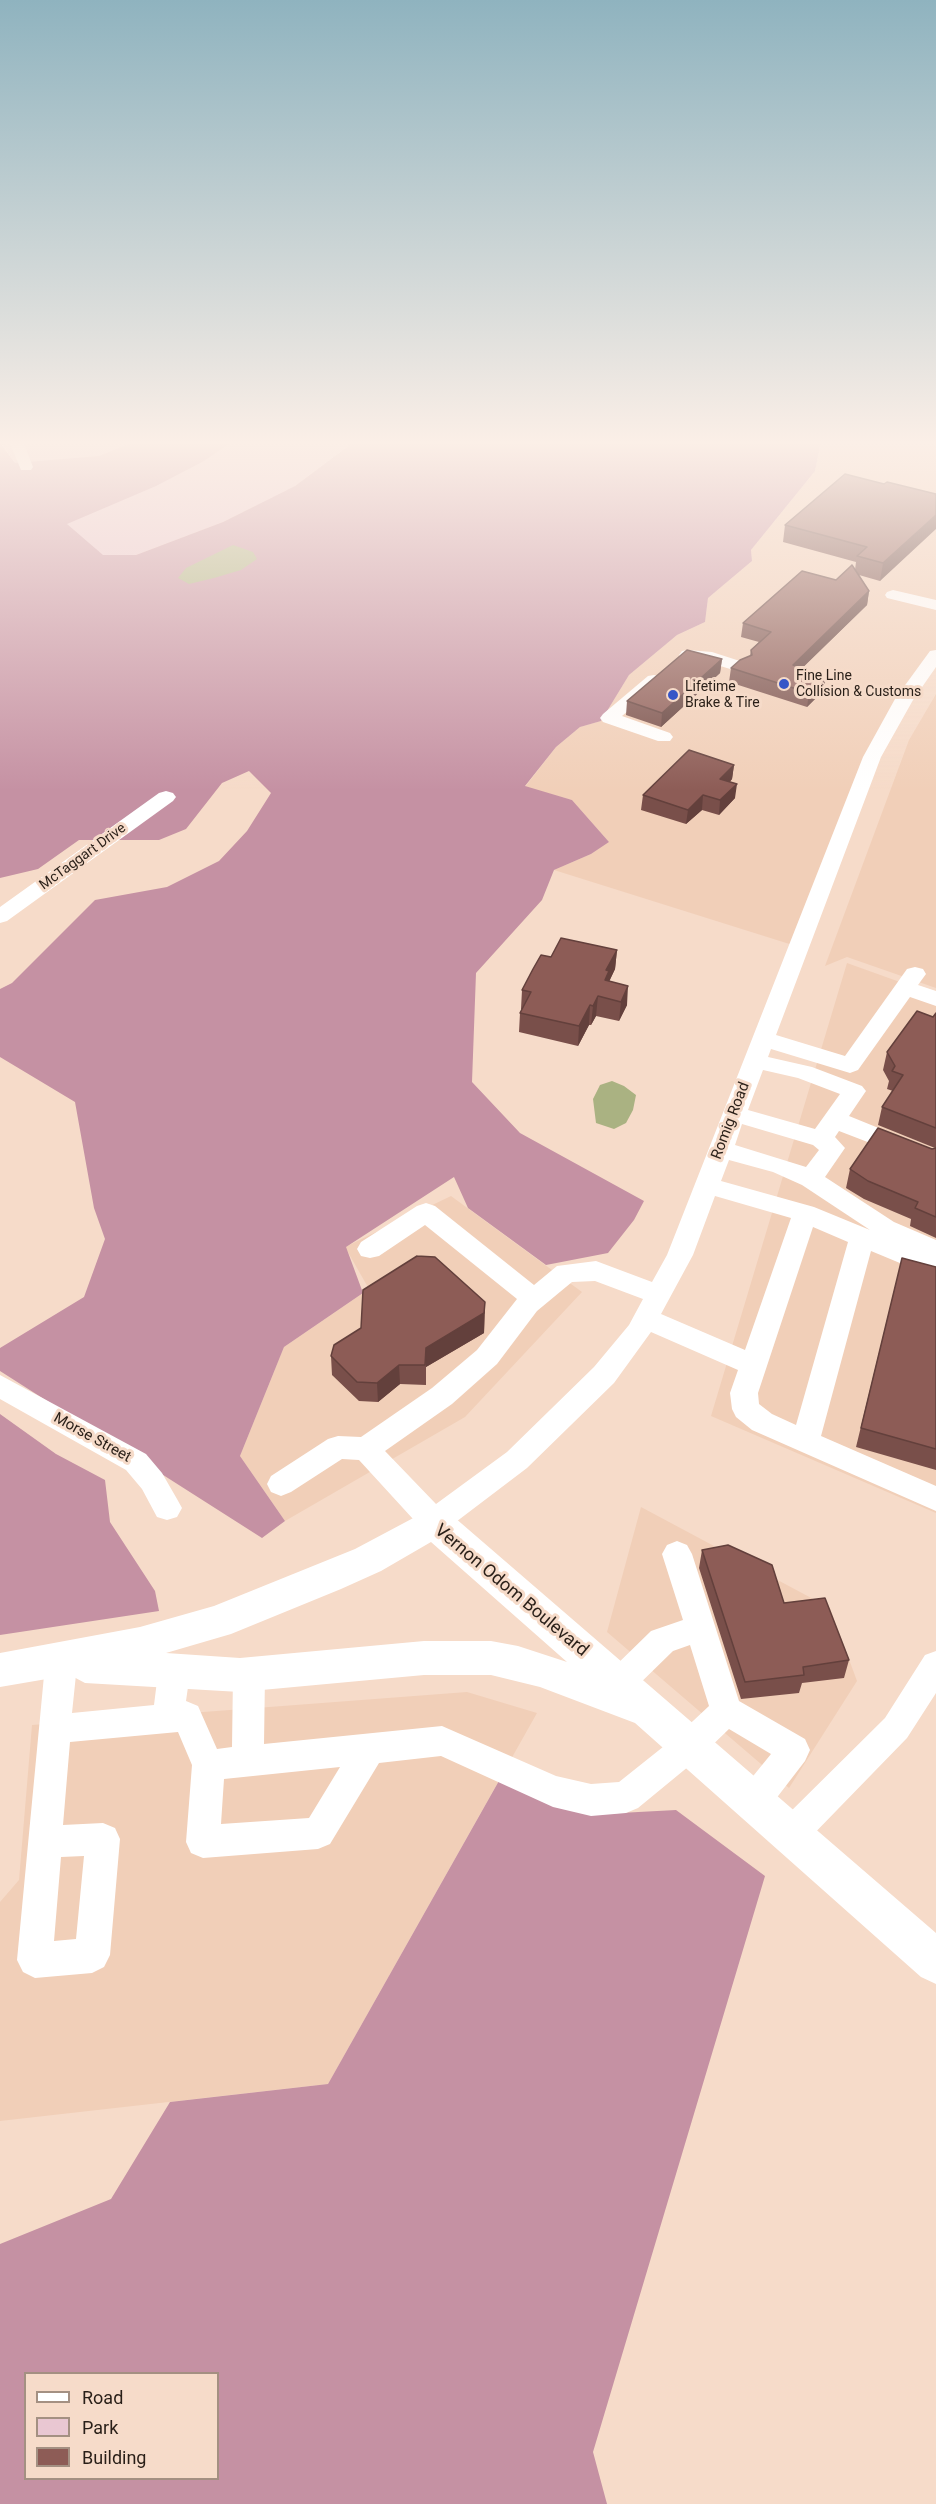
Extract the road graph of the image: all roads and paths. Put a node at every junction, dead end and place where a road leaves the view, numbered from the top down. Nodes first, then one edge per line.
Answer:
1 (893, 595) dead end
2 (936, 605) edge
3 (936, 655) edge
4 (740, 667) edge
5 (664, 736) dead end
6 (166, 797) dead end
7 (0, 917) edge
8 (936, 999) edge
9 (763, 1039) junction
10 (754, 1061) junction
11 (734, 1113) junction
12 (828, 1130) junction
13 (720, 1149) junction
14 (928, 1157) edge
15 (812, 1179) junction
16 (706, 1185) junction
17 (804, 1213) junction
18 (862, 1237) junction
19 (370, 1249) dead end
20 (936, 1250) edge
21 (936, 1269) edge
22 (534, 1299) junction
23 (653, 1307) junction
24 (753, 1365) junction
25 (0, 1386) edge
26 (806, 1442) junction
27 (366, 1449) junction
28 (281, 1484) dead end
29 (936, 1499) edge
30 (167, 1508) dead end
31 (434, 1522) junction
32 (677, 1554) dead end
33 (700, 1628) junction
34 (54, 1664) junction
35 (936, 1665) edge
36 (0, 1670) edge
37 (174, 1672) junction
38 (249, 1675) junction
39 (619, 1683) junction
40 (726, 1710) junction
41 (652, 1713) junction
42 (168, 1718) junction
43 (55, 1729) junction
44 (689, 1746) junction
45 (369, 1749) junction
46 (248, 1761) junction
47 (208, 1765) junction
48 (753, 1802) junction
49 (791, 1834) junction
50 (45, 1842) dead end
51 (936, 1962) edge

1 - 2 street
3 - 9 street, Romig Road
4 - 5 street
6 - 7 street, McTaggart Drive
8 - 9 street
9 - 10 street, Romig Road
10 - 11 street, Romig Road
10 - 12 street
11 - 12 street
11 - 13 street, Romig Road
12 - 14 street
12 - 15 street
13 - 15 street
13 - 16 street, Romig Road
15 - 20 street
16 - 17 street
16 - 23 street, Romig Road
17 - 18 street
17 - 24 street
18 - 21 street
18 - 26 street
19 - 22 street
22 - 23 street
22 - 27 street
23 - 24 street
23 - 31 street, Romig Road
24 - 26 street
25 - 30 street, Morse Street
26 - 29 street
27 - 28 street
27 - 31 street
31 - 34 main road, Vernon Odom Boulevard
31 - 39 main road, Vernon Odom Boulevard
32 - 33 street
33 - 39 street
33 - 40 street
34 - 36 main road, Vernon Odom Boulevard
34 - 37 main road
34 - 43 street
35 - 49 street
37 - 38 main road
37 - 42 street
38 - 41 main road
38 - 46 street
39 - 41 main road, Vernon Odom Boulevard
40 - 44 street
40 - 48 street
41 - 44 main road, Vernon Odom Boulevard
42 - 43 street
42 - 47 street
43 - 50 street
44 - 45 street
44 - 48 main road, Vernon Odom Boulevard
45 - 46 street
45 - 47 street
46 - 47 street
48 - 49 main road, Vernon Odom Boulevard
49 - 51 main road, Vernon Odom Boulevard

